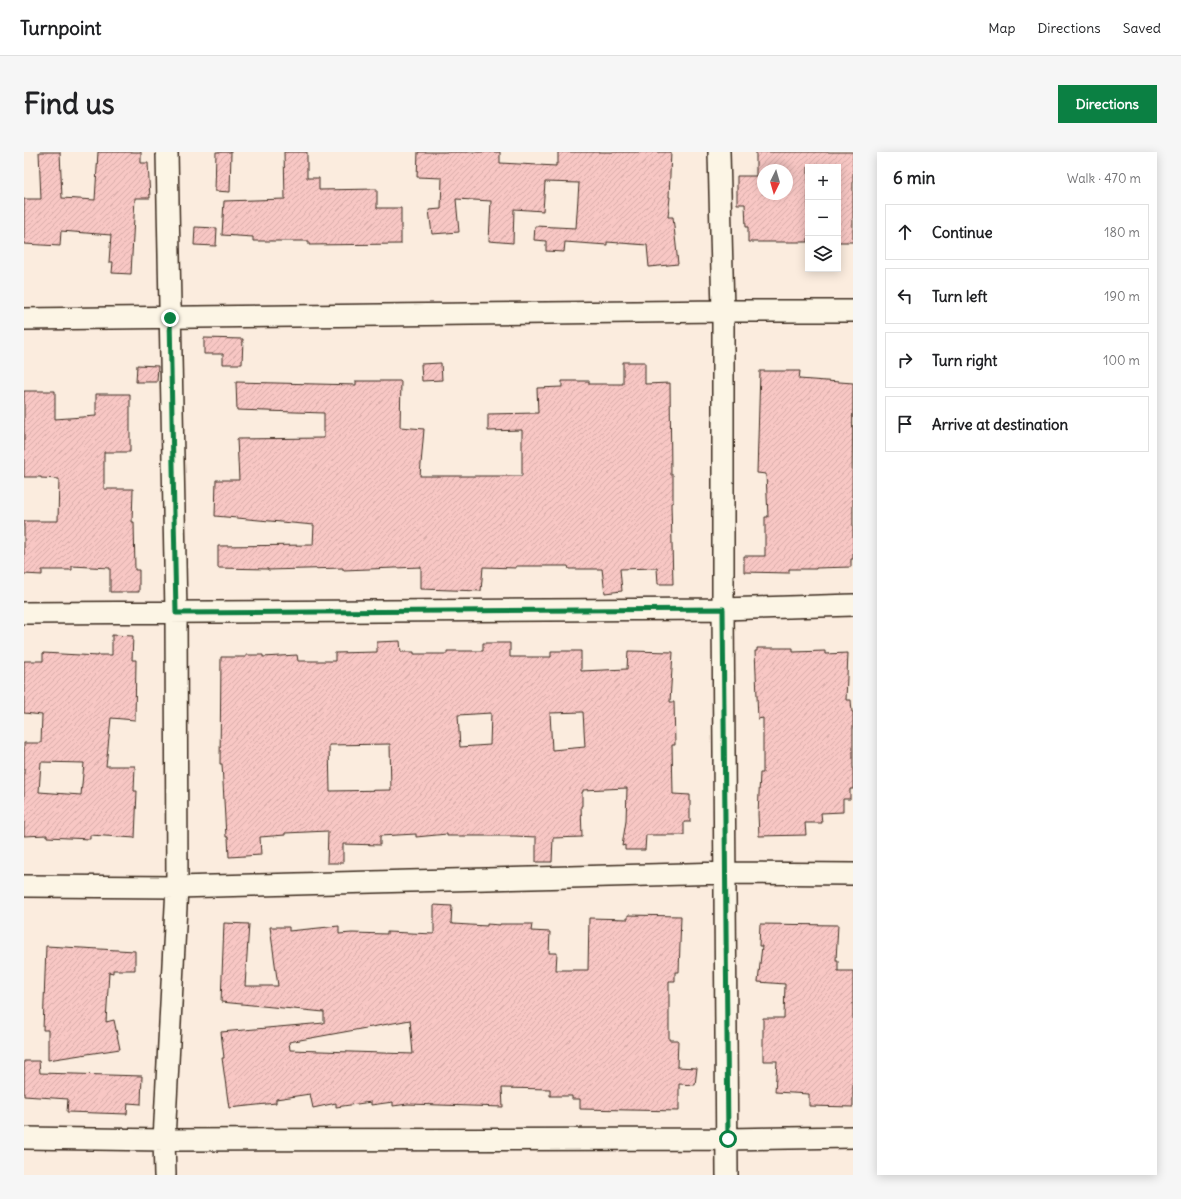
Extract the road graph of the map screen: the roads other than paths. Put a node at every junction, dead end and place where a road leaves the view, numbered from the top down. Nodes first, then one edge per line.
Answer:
1 (167, 152) edge
2 (719, 152) edge
3 (723, 311) junction
4 (853, 311) edge
5 (170, 318) junction
6 (24, 319) edge
7 (853, 606) edge
8 (723, 609) junction
9 (24, 613) edge
10 (176, 613) junction
11 (724, 873) junction
12 (853, 874) edge
13 (24, 886) edge
14 (177, 887) junction
15 (853, 1137) edge
16 (24, 1138) edge
17 (728, 1139) junction
18 (164, 1140) junction
19 (165, 1175) edge
20 (727, 1175) edge

1 - 5 street
2 - 3 street
3 - 4 street
3 - 5 street
3 - 8 street
5 - 6 street
5 - 10 street
7 - 8 street
8 - 10 street
8 - 11 street
9 - 10 street
10 - 14 street
11 - 12 street
11 - 14 street
11 - 17 street
13 - 14 street
14 - 18 street
15 - 17 street
16 - 18 street
17 - 18 street
17 - 20 street
18 - 19 street

